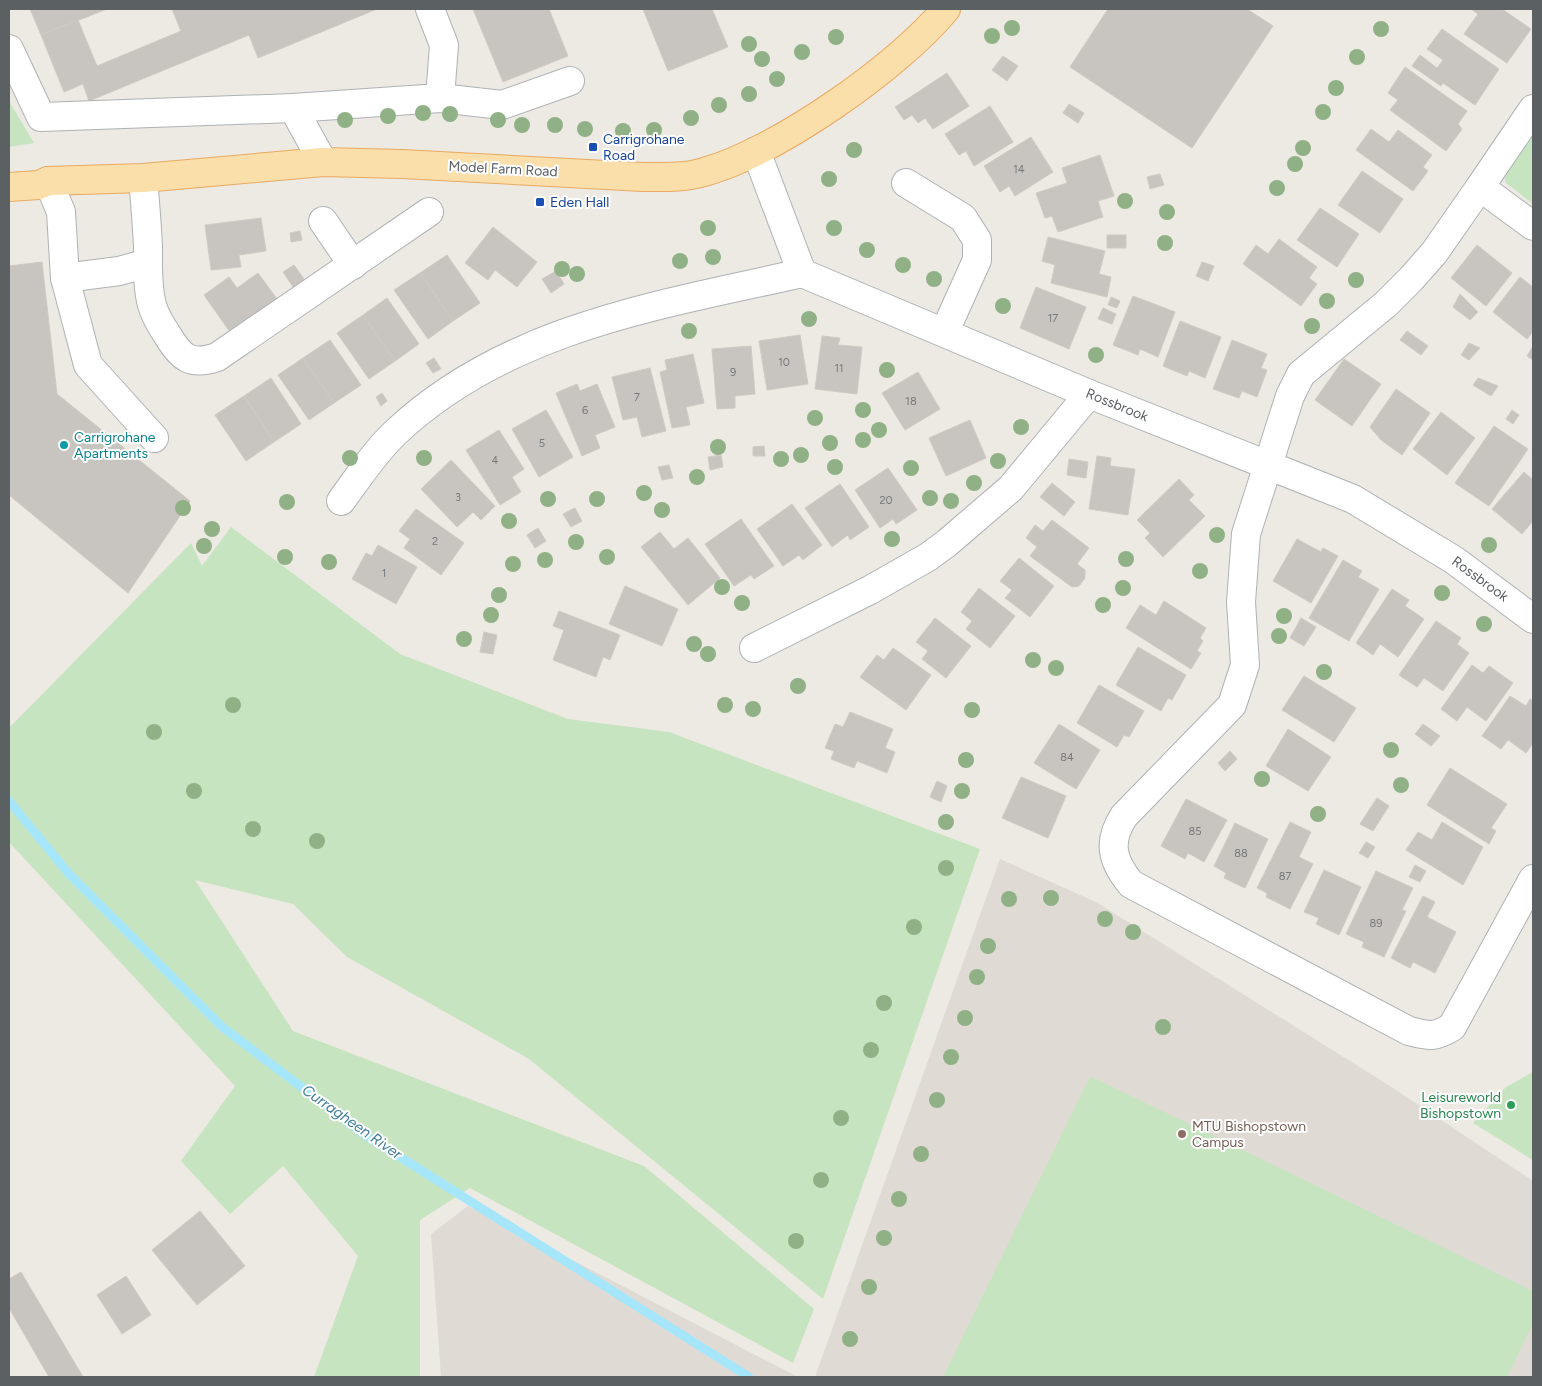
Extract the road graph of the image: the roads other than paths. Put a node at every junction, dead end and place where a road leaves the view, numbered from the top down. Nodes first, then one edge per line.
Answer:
1 (430, 9) edge
2 (946, 9) edge
3 (9, 50) edge
4 (570, 82) dead end
5 (440, 98) junction
6 (293, 108) junction
7 (1533, 108) edge
8 (756, 151) junction
9 (323, 162) junction
10 (143, 178) junction
11 (48, 181) junction
12 (906, 184) dead end
13 (9, 187) edge
14 (1480, 187) junction
15 (429, 212) dead end
16 (323, 221) dead end
17 (1533, 226) edge
18 (148, 263) junction
19 (353, 265) junction
20 (802, 273) junction
21 (65, 278) junction
22 (945, 331) junction
23 (1088, 394) junction
24 (154, 438) dead end
25 (1266, 465) junction
26 (341, 501) dead end
27 (1533, 619) edge
28 (754, 648) dead end
29 (1533, 879) edge

1 - 5 street
2 - 8 main road, Model Farm Road
3 - 6 street
4 - 5 street
5 - 6 street
6 - 9 street
7 - 14 street
8 - 9 main road, Model Farm Road
8 - 20 street
9 - 10 main road, Model Farm Road
10 - 11 main road, Model Farm Road
10 - 18 street
11 - 13 main road, Model Farm Road
11 - 21 street
12 - 22 street
14 - 17 street
14 - 25 street
15 - 19 street
16 - 19 street
18 - 19 street
18 - 21 street
20 - 22 street, Rossbrook
20 - 26 street
21 - 24 street
22 - 23 street, Rossbrook
23 - 25 street, Rossbrook
23 - 28 street
25 - 27 street, Rossbrook
25 - 29 street

